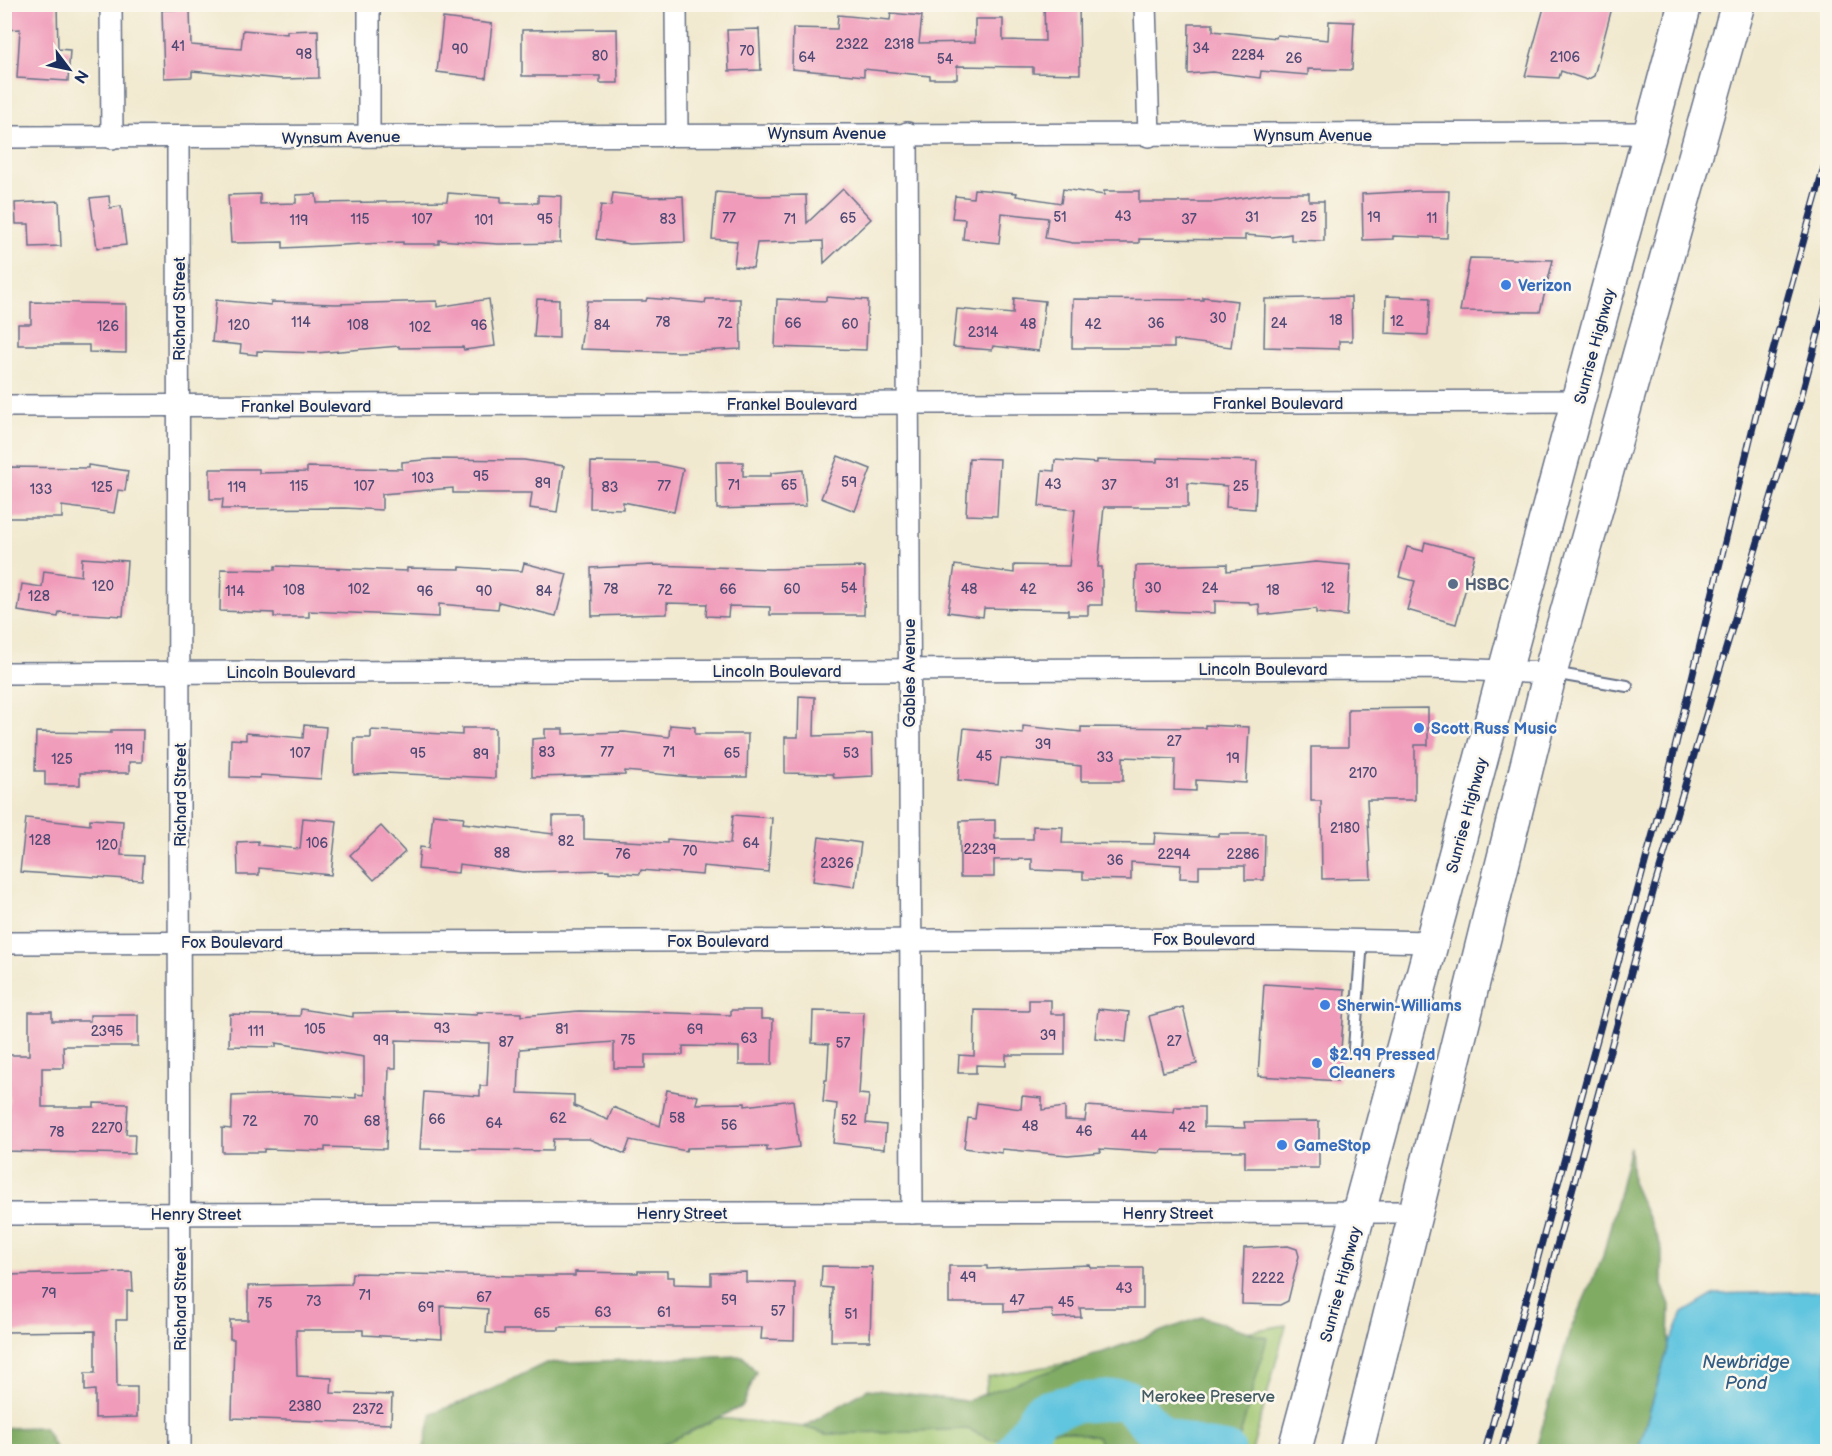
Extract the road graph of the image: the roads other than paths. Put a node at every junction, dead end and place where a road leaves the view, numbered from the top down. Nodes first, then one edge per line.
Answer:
1 (111, 4) edge
2 (369, 4) edge
3 (676, 4) edge
4 (1145, 4) edge
5 (1684, 4) edge
6 (1738, 4) edge
7 (907, 133) junction
8 (1650, 133) junction
9 (677, 134) junction
10 (369, 136) junction
11 (1149, 136) junction
12 (4, 137) edge
13 (112, 138) junction
14 (178, 138) junction
15 (1579, 401) junction
16 (908, 403) junction
17 (4, 406) edge
18 (179, 407) junction
19 (1505, 670) junction
20 (909, 671) junction
21 (179, 672) junction
22 (4, 673) edge
23 (1550, 673) junction
24 (1627, 686) dead end
25 (911, 940) junction
26 (1362, 941) junction
27 (180, 942) junction
28 (1432, 942) junction
29 (4, 943) edge
30 (1354, 1048) dead end
31 (1360, 1212) junction
32 (1417, 1212) junction
33 (912, 1213) junction
34 (4, 1214) edge
35 (180, 1214) junction
36 (180, 1452) edge
37 (1294, 1452) edge
38 (1356, 1452) edge

1 - 13 street
2 - 10 street
3 - 9 street
4 - 11 street
5 - 8 highway, Sunrise Highway
6 - 23 highway
7 - 9 street, Wynsum Avenue
7 - 11 street, Wynsum Avenue
7 - 16 street, Gables Avenue
8 - 11 street, Wynsum Avenue
8 - 15 highway, Sunrise Highway
9 - 10 street, Wynsum Avenue
10 - 14 street, Wynsum Avenue
12 - 13 street, Wynsum Avenue
13 - 14 street, Wynsum Avenue
14 - 18 street, Richard Street
15 - 16 street, Frankel Boulevard
15 - 19 highway, Sunrise Highway
16 - 18 street, Frankel Boulevard
16 - 20 street, Gables Avenue
17 - 18 street, Frankel Boulevard
18 - 21 street, Richard Street
19 - 20 street, Lincoln Boulevard
19 - 23 street, Lincoln Boulevard
19 - 28 highway, Sunrise Highway
20 - 21 street, Lincoln Boulevard
20 - 25 street, Gables Avenue
21 - 22 street, Lincoln Boulevard
21 - 27 street, Richard Street
23 - 24 lane
23 - 32 highway
25 - 26 street, Fox Boulevard
25 - 27 street, Fox Boulevard
25 - 33 street, Gables Avenue
26 - 28 street, Fox Boulevard
26 - 30 lane
27 - 29 street, Fox Boulevard
27 - 35 street, Richard Street
28 - 31 highway, Sunrise Highway
31 - 32 street, Henry Street
31 - 33 street, Henry Street
31 - 37 highway, Sunrise Highway
32 - 38 highway
33 - 35 street, Henry Street
34 - 35 street, Henry Street
35 - 36 street, Richard Street

